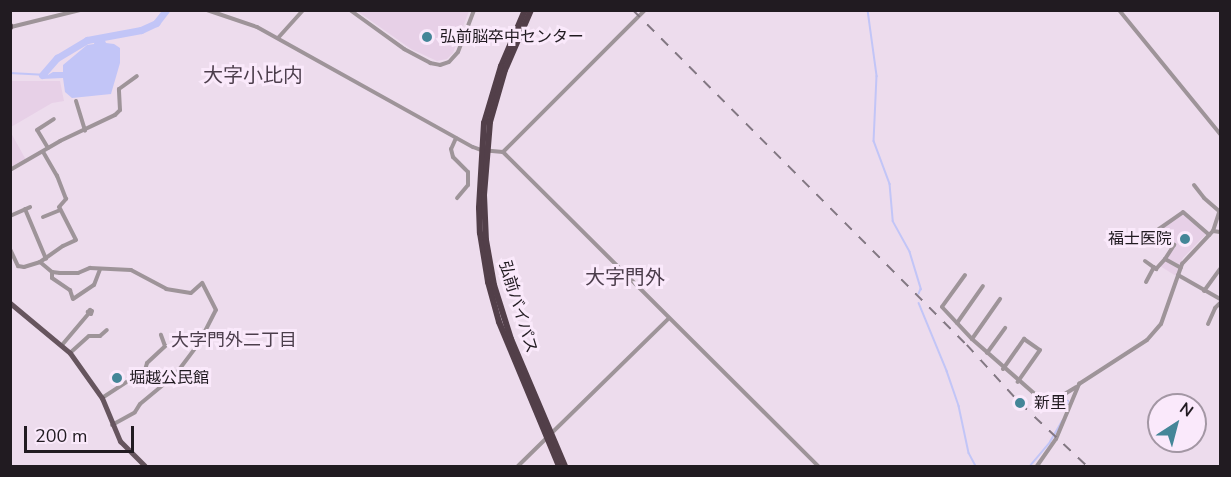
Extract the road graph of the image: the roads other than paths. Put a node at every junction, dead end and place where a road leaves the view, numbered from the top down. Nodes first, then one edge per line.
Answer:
1 (80, 10) edge
2 (207, 10) edge
3 (303, 10) edge
4 (350, 10) edge
5 (474, 10) edge
6 (525, 10) edge
7 (531, 10) edge
8 (645, 10) edge
9 (1119, 10) edge
10 (11, 26) edge
11 (279, 38) junction
12 (137, 76) dead end
13 (76, 101) dead end
14 (54, 119) dead end
15 (85, 131) junction
16 (1221, 134) edge
17 (456, 138) junction
18 (48, 148) junction
19 (484, 151) junction
20 (43, 152) junction
21 (503, 152) junction
22 (10, 170) edge
23 (1194, 185) dead end
24 (457, 198) dead end
25 (30, 207) dead end
26 (25, 209) junction
27 (60, 210) junction
28 (1220, 211) edge
29 (10, 216) edge
30 (42, 217) dead end
31 (1213, 231) junction
32 (1221, 232) edge
33 (1209, 235) junction
34 (10, 249) edge
35 (46, 259) junction
36 (1165, 259) junction
37 (12, 260) edge
38 (1145, 261) dead end
39 (40, 262) junction
40 (1154, 267) junction
41 (1181, 268) junction
42 (100, 269) junction
43 (1221, 269) edge
44 (52, 272) junction
45 (965, 275) dead end
46 (1178, 275) junction
47 (1146, 282) dead end
48 (983, 286) dead end
49 (1204, 291) junction
50 (1000, 299) dead end
51 (1221, 301) edge
52 (10, 303) edge
53 (92, 310) dead end
54 (669, 318) junction
55 (957, 323) junction
56 (1208, 324) dead end
57 (1005, 328) dead end
58 (107, 330) dead end
59 (162, 335) dead end
60 (972, 339) junction
61 (62, 345) junction
62 (70, 353) junction
63 (987, 353) junction
64 (1003, 369) junction
65 (1018, 382) junction
66 (1076, 387) junction
67 (102, 398) junction
68 (112, 425) junction
69 (549, 437) junction
70 (140, 465) edge
71 (518, 466) edge
72 (559, 466) edge
73 (565, 466) edge
74 (818, 466) edge
75 (1036, 466) edge

1 - 10 street
2 - 11 street
3 - 11 street
4 - 5 street
6 - 19 highway, 弘前バイパス
7 - 19 highway, 弘前バイパス
8 - 21 street
9 - 16 street
11 - 17 street
12 - 15 street
13 - 15 street
14 - 18 street
15 - 18 street
17 - 19 street
17 - 24 street
18 - 20 street
19 - 21 street
19 - 69 highway, 弘前バイパス
20 - 22 street
20 - 27 street
21 - 54 street
23 - 28 street
25 - 26 street
26 - 29 street
26 - 35 street
27 - 30 street
27 - 35 street
28 - 31 street
31 - 32 street
31 - 33 street
33 - 36 street
33 - 41 street
34 - 37 street
35 - 39 street
36 - 40 street
36 - 41 street
37 - 39 street
38 - 40 street
39 - 44 street
40 - 47 street
41 - 46 street
42 - 44 street
42 - 44 street
42 - 68 street
43 - 49 street
45 - 55 street
46 - 49 street
46 - 66 street
48 - 55 street
49 - 51 street
50 - 60 street
51 - 56 street
52 - 61 main road
53 - 61 street
54 - 69 street
54 - 74 street
55 - 60 street
57 - 63 street
58 - 62 street
59 - 67 street
60 - 63 street
61 - 62 main road
62 - 67 main road
63 - 64 street
64 - 65 street
64 - 65 street
65 - 66 street
66 - 75 street
67 - 68 main road
68 - 70 main road
69 - 71 street
69 - 72 highway, 弘前バイパス
69 - 73 highway, 弘前バイパス

